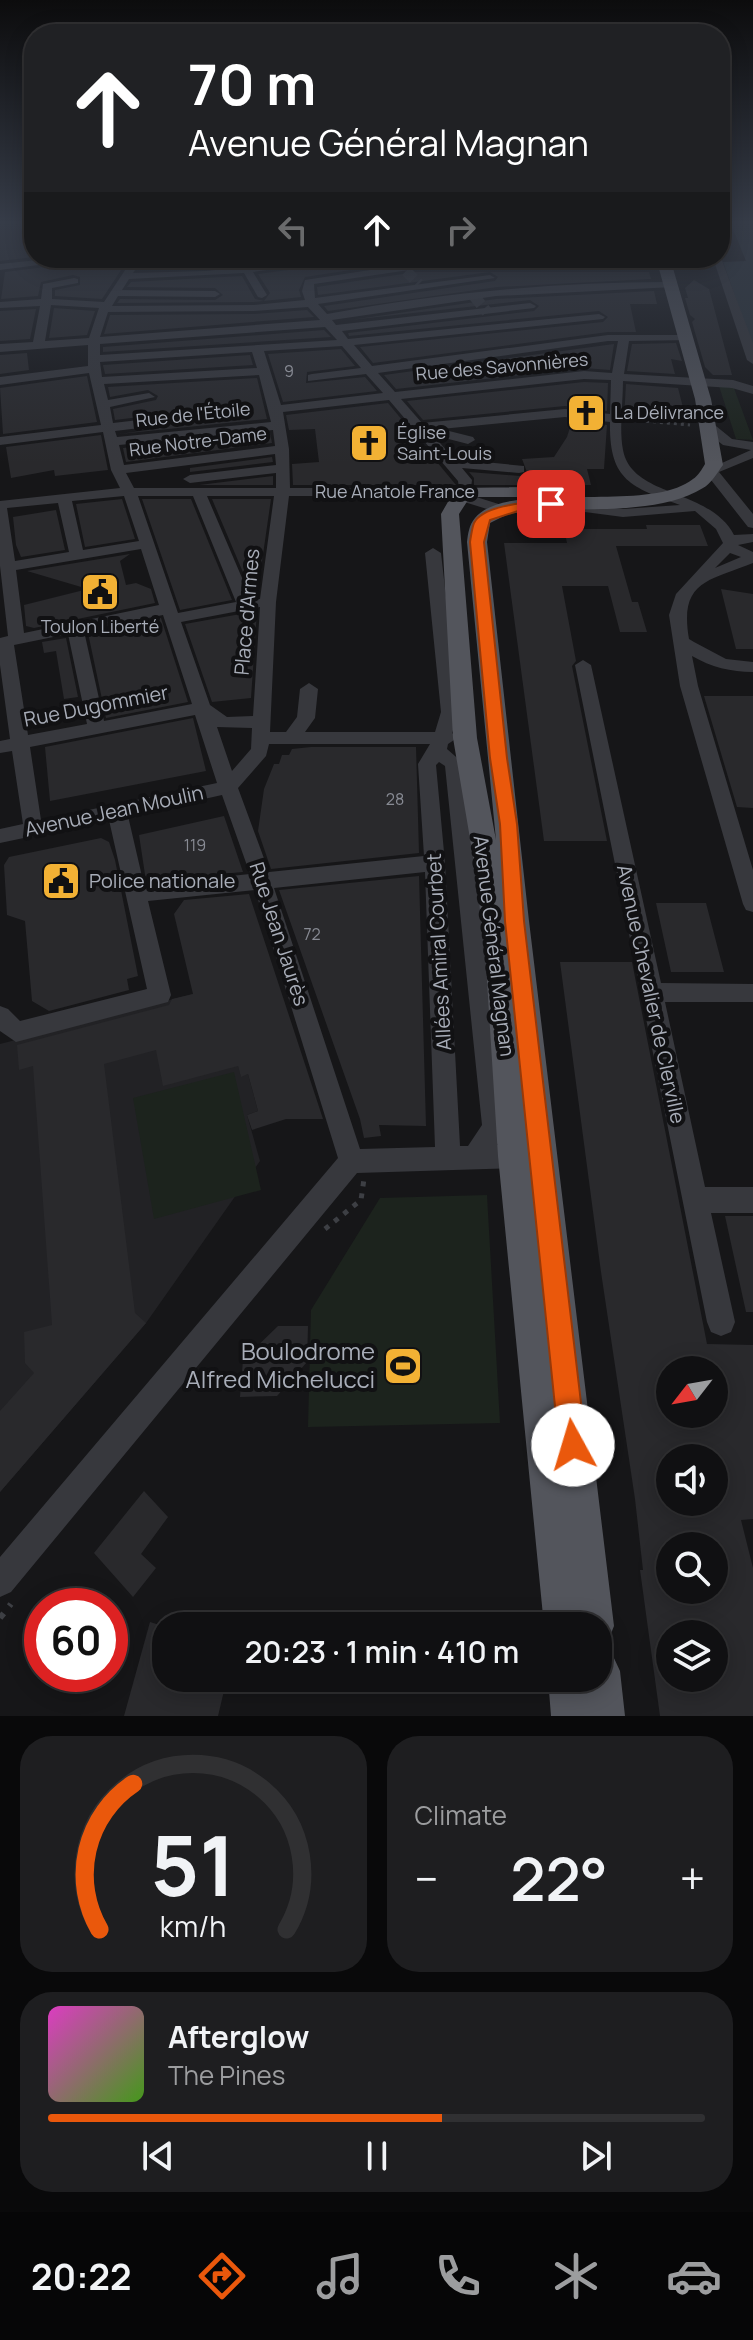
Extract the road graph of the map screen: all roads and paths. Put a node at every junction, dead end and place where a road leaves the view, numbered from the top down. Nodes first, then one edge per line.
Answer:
1 (31, 303) edge
2 (48, 303) edge
3 (61, 303) edge
4 (107, 303) edge
5 (258, 303) edge
6 (313, 303) edge
7 (414, 303) edge
8 (554, 303) edge
9 (588, 303) edge
10 (596, 303) edge
11 (675, 303) edge
12 (733, 303) edge
13 (0, 305) edge
14 (528, 305) junction
15 (106, 307) junction
16 (453, 317) junction
17 (403, 321) junction
18 (328, 323) junction
19 (543, 323) junction
20 (465, 331) junction
21 (414, 337) junction
22 (608, 338) junction
23 (624, 338) junction
24 (686, 338) junction
25 (94, 339) junction
26 (342, 342) junction
27 (35, 345) junction
28 (0, 348) edge
29 (257, 349) junction
30 (753, 360) edge
31 (303, 362) junction
32 (369, 369) junction
33 (94, 370) junction
34 (264, 371) junction
35 (617, 378) junction
36 (0, 381) edge
37 (509, 382) junction
38 (698, 382) junction
39 (753, 382) edge
40 (733, 384) junction
41 (753, 390) edge
42 (390, 395) junction
43 (149, 397) dead end
44 (326, 404) junction
45 (102, 405) junction
46 (513, 407) junction
47 (276, 409) junction
48 (617, 419) junction
49 (156, 422) dead end
50 (279, 425) junction
51 (419, 427) junction
52 (711, 428) junction
53 (109, 435) junction
54 (468, 440) dead end
55 (0, 441) edge
56 (753, 446) edge
57 (282, 449) junction
58 (753, 453) edge
59 (449, 463) junction
60 (282, 468) junction
61 (519, 469) dead end
62 (118, 470) junction
63 (711, 471) junction
64 (194, 485) junction
65 (282, 491) junction
66 (129, 492) junction
67 (457, 494) junction
68 (661, 495) junction
69 (64, 499) junction
70 (551, 504) junction
71 (0, 506) edge
72 (503, 510) junction
73 (708, 511) junction
74 (751, 527) edge
75 (147, 544) junction
76 (732, 545) junction
77 (433, 553) dead end
78 (77, 555) junction
79 (753, 558) edge
80 (8, 567) junction
81 (694, 582) junction
82 (268, 602) junction
83 (245, 604) junction
84 (171, 615) junction
85 (75, 627) junction
86 (679, 639) junction
87 (7, 641) edge
88 (583, 665) dead end
89 (729, 667) junction
90 (753, 667) edge
91 (689, 686) junction
92 (309, 689) dead end
93 (201, 708) junction
94 (97, 728) junction
95 (260, 730) junction
96 (291, 738) junction
97 (22, 743) junction
98 (447, 743) junction
99 (0, 747) edge
100 (228, 787) junction
101 (117, 811) junction
102 (33, 829) junction
103 (0, 836) edge
104 (435, 863) junction
105 (261, 879) junction
106 (135, 894) junction
107 (752, 894) edge
108 (515, 921) junction
109 (651, 992) junction
110 (753, 993) edge
111 (0, 1016) edge
112 (475, 1156) junction
113 (528, 1156) junction
114 (448, 1157) junction
115 (351, 1161) junction
116 (694, 1200) junction
117 (753, 1200) edge
118 (721, 1322) dead end
119 (0, 1581) edge
120 (564, 1612) edge
121 (591, 1612) edge
122 (571, 1692) edge
123 (600, 1692) edge
124 (573, 1716) edge
125 (603, 1716) edge

1 - 13 street
2 - 27 street
3 - 15 street
4 - 15 street, Rue Jean Jaurès
5 - 15 street
6 - 18 street
7 - 18 street
8 - 14 street
9 - 19 street
10 - 22 street
11 - 24 main road
12 - 30 street
14 - 16 street
14 - 19 street
15 - 25 street, Rue Jean Jaurès
16 - 17 street
16 - 20 street
17 - 18 street
17 - 21 street
18 - 25 street
18 - 26 street
19 - 20 street
20 - 21 street
21 - 26 street
22 - 23 street
22 - 32 street
23 - 24 street
23 - 35 street
24 - 38 main road
25 - 27 street
25 - 33 street, Rue Jean Jaurès
26 - 31 street
26 - 32 street
27 - 28 street
29 - 31 street
29 - 33 street
29 - 34 street, Place d'Armes
31 - 32 street
31 - 44 street
32 - 42 street
33 - 34 street
33 - 36 street
33 - 45 street, Rue Jean Jaurès
34 - 47 street, Place d'Armes
35 - 37 street, Rue des Savonnières
35 - 38 street, Rue des Savonnières
35 - 48 street
37 - 42 street, Rue des Savonnières
37 - 46 street
38 - 40 street, Rue des Savonnières
38 - 52 main road
39 - 40 street
40 - 41 street
42 - 44 street, Rue des Savonnières
42 - 51 street
43 - 45 street
44 - 47 street, Rue des Savonnières
45 - 53 street, Rue Jean Jaurès
46 - 48 street
46 - 51 street
47 - 50 street, Place d'Armes
48 - 52 path
48 - 68 street
49 - 53 street
50 - 53 street, Rue de l'Étoile
50 - 57 street, Place d'Armes
51 - 54 street
51 - 59 street
52 - 56 street
52 - 63 main road
53 - 55 street
53 - 62 street, Rue Jean Jaurès
57 - 60 street, Place d'Armes
57 - 62 street, Rue Notre-Dame
58 - 63 street
59 - 61 street
59 - 67 street
60 - 64 street
60 - 65 street, Place d'Armes
62 - 66 street, Rue Jean Jaurès
63 - 68 main road
63 - 74 street
64 - 65 street, Rue Anatole France
64 - 66 street, Rue Anatole France
64 - 83 street
65 - 67 street, Rue Anatole France
65 - 82 street, Place d'Armes
66 - 69 street, Rue Anatole France
66 - 75 street, Rue Jean Jaurès
67 - 68 main road, Rue Anatole France
67 - 72 street
67 - 98 main road, Avenue Général Magnan
68 - 70 main road
68 - 73 street
69 - 71 street, Rue Anatole France
69 - 78 street
70 - 72 main road
70 - 73 street
71 - 80 street
72 - 108 main road, Avenue Général Magnan
73 - 76 street
74 - 76 street
75 - 78 street
75 - 84 street, Rue Jean Jaurès
76 - 79 street
76 - 81 street
77 - 98 street
78 - 80 street
79 - 81 street
80 - 87 street
81 - 86 street
82 - 83 street
82 - 95 street, Place d'Armes
83 - 84 street
84 - 85 street
84 - 93 street, Rue Jean Jaurès
85 - 87 street
85 - 94 street
86 - 89 street
86 - 91 street
87 - 97 street
88 - 109 street, Avenue Chevalier de Clerville
89 - 90 street
89 - 91 street
91 - 107 street
92 - 96 street
93 - 94 street, Rue Dugommier
93 - 95 street
93 - 100 street, Rue Jean Jaurès
94 - 97 street, Rue Dugommier
95 - 96 street
95 - 100 street
96 - 98 street
97 - 99 street, Rue Dugommier
97 - 102 street
98 - 104 street, Allées Amiral Courbet
98 - 108 street, Avenue Général Magnan
98 - 112 street, Allées Amiral Courbet
98 - 113 main road, Avenue Général Magnan
100 - 101 street, Avenue Jean Moulin
100 - 105 street, Rue Jean Jaurès
101 - 102 street, Avenue Jean Moulin
101 - 106 street
102 - 103 street, Avenue Jean Moulin
104 - 105 street
104 - 114 street, Allées Amiral Courbet
105 - 106 street
105 - 115 street, Rue Jean Jaurès
106 - 111 street
108 - 113 main road, Avenue Général Magnan
109 - 110 street
109 - 116 street, Avenue Chevalier de Clerville
112 - 113 street
112 - 114 street
113 - 120 main road
113 - 121 main road
114 - 115 street
115 - 119 street
116 - 117 street
116 - 118 street, Avenue Chevalier de Clerville
122 - 124 main road
123 - 125 main road

